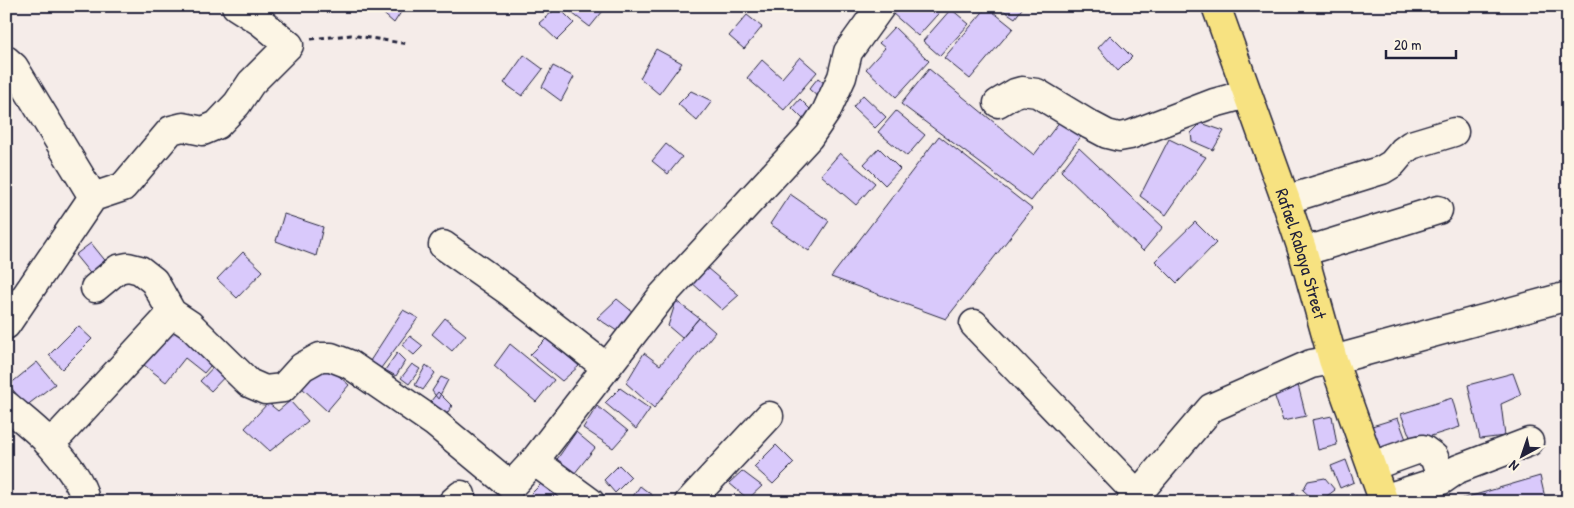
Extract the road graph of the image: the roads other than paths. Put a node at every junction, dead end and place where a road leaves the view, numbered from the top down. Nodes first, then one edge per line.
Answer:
1 (236, 6) edge
2 (881, 6) edge
3 (1220, 9) edge
4 (6, 60) edge
5 (1248, 94) junction
6 (998, 103) dead end
7 (1454, 132) dead end
8 (93, 197) junction
9 (1285, 198) junction
10 (1438, 210) dead end
11 (443, 245) dead end
12 (1302, 249) junction
13 (95, 288) dead end
14 (1568, 296) edge
15 (172, 313) junction
16 (974, 324) dead end
17 (6, 325) edge
18 (1333, 360) junction
19 (606, 368) junction
20 (6, 406) edge
21 (769, 416) dead end
22 (48, 442) junction
23 (1529, 442) dead end
24 (534, 461) junction
25 (1372, 466) junction
26 (1442, 480) junction
27 (1134, 498) edge
28 (1384, 500) edge
29 (84, 502) edge
30 (590, 502) edge
31 (689, 502) edge

1 - 8 street
2 - 19 street
3 - 5 main road, Rafael Rabaya Street
4 - 8 street
5 - 6 street
5 - 9 main road, Rafael Rabaya Street
7 - 9 street
8 - 17 street
9 - 12 main road, Rafael Rabaya Street
10 - 12 street
11 - 19 street
12 - 18 main road, Rafael Rabaya Street
13 - 15 street
14 - 18 street
15 - 22 street
15 - 24 street
16 - 27 street
18 - 25 main road, Rafael Rabaya Street
18 - 27 street
19 - 24 street
20 - 22 street
21 - 31 street
22 - 29 street
23 - 26 street
24 - 30 street
25 - 26 street
25 - 28 main road, Rafael Rabaya Street
26 - 28 street

